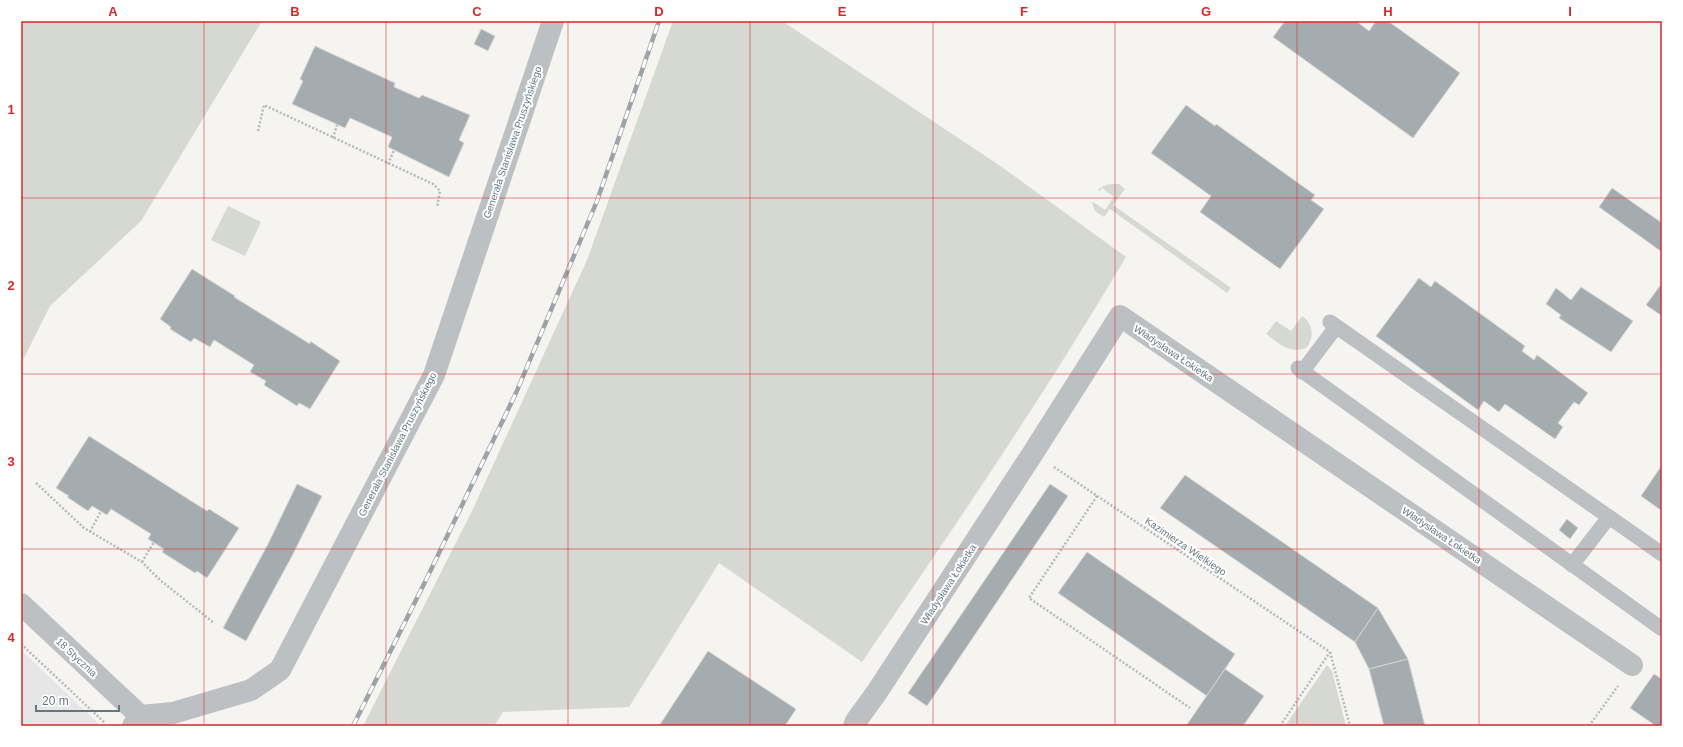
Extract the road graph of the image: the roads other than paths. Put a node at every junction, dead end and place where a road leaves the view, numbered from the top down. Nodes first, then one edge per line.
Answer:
1 (553, 21) edge
2 (1608, 517) junction
3 (1662, 554) edge
4 (1572, 565) junction
5 (21, 604) edge
6 (1662, 629) edge
7 (1632, 665) road end
8 (141, 723) edge
9 (854, 726) edge

1 - 8 street, Generała Stanisława Pruszyńskiego
2 - 3 lane
2 - 4 lane
2 - 4 lane
4 - 6 lane
5 - 8 street, 18 Stycznia
7 - 9 street, Władysława Łokietka

